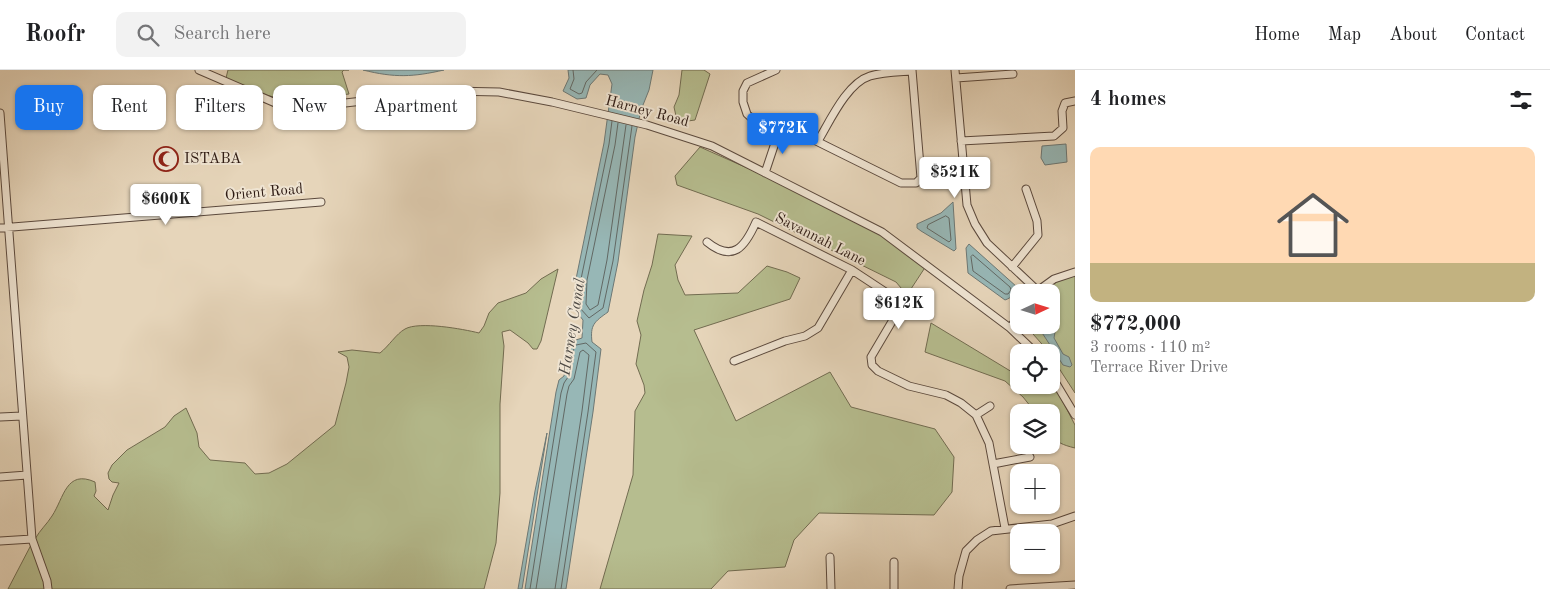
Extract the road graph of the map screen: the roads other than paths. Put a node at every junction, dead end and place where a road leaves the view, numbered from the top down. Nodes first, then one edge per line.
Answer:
1 (199, 70) edge
2 (776, 70) edge
3 (912, 70) edge
4 (955, 70) edge
5 (1013, 74) dead end
6 (956, 78) junction
7 (1075, 101) edge
8 (0, 113) edge
9 (779, 131) junction
10 (818, 141) junction
11 (961, 141) junction
12 (765, 173) junction
13 (1026, 189) dead end
14 (321, 202) dead end
15 (9, 227) junction
16 (0, 228) edge
17 (707, 242) dead end
18 (1012, 267) junction
19 (852, 270) junction
20 (1075, 272) edge
21 (1029, 284) edge
22 (1047, 284) edge
23 (1010, 328) edge
24 (1016, 334) edge
25 (1027, 344) edge
26 (734, 361) dead end
27 (1060, 390) edge
28 (990, 406) dead end
29 (1075, 415) edge
30 (22, 416) junction
31 (976, 416) junction
32 (0, 417) edge
33 (1030, 457) dead end
34 (993, 464) junction
35 (27, 475) junction
36 (0, 477) edge
37 (1075, 516) edge
38 (1005, 528) junction
39 (32, 539) junction
40 (0, 541) edge
41 (830, 556) dead end
42 (894, 562) dead end
43 (1075, 585) edge
44 (48, 589) edge
45 (831, 589) edge
46 (894, 589) edge
47 (958, 589) edge
48 (1010, 589) edge

1 - 12 street, Harney Road
2 - 9 street
3 - 10 street
3 - 10 street
4 - 6 street
5 - 6 street
6 - 11 street
7 - 11 street
8 - 15 street
9 - 10 street
9 - 12 street
11 - 18 street
12 - 23 street, Harney Road
13 - 18 street
14 - 15 street, Orient Road
15 - 16 street, Orient Road
15 - 30 street
17 - 19 street, Savannah Lane
18 - 21 street
19 - 26 street
19 - 31 street, Savannah Lane
20 - 22 street
24 - 25 street, Harney Road
27 - 29 street
28 - 31 street
30 - 32 street
30 - 35 street
31 - 34 street, Savannah Lane
33 - 34 street
34 - 38 street, Savannah Lane
35 - 36 street
35 - 39 street
37 - 38 street
38 - 47 street
39 - 40 street
39 - 44 street
41 - 45 street
42 - 46 street
43 - 48 street

